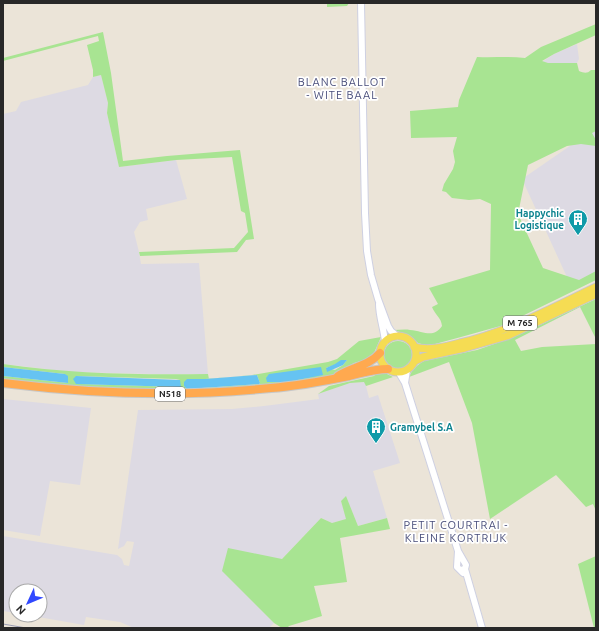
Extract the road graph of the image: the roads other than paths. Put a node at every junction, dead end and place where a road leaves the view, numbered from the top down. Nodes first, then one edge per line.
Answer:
1 (361, 3) edge
2 (596, 287) edge
3 (596, 294) edge
4 (378, 299) junction
5 (397, 336) junction
6 (385, 342) junction
7 (414, 347) junction
8 (442, 350) junction
9 (380, 353) junction
10 (415, 361) junction
11 (388, 369) junction
12 (407, 370) junction
13 (399, 373) junction
14 (336, 378) junction
15 (3, 383) edge
16 (405, 383) junction
17 (482, 628) edge

1 - 4 street
2 - 8 main road, M 765
3 - 8 main road, M 765
4 - 5 street
4 - 6 street
5 - 6 main road
5 - 7 main road
6 - 9 main road
7 - 8 main road
7 - 10 main road
8 - 10 main road
9 - 11 main road
9 - 14 highway, N518
10 - 12 main road
11 - 13 main road
11 - 14 highway, N518
12 - 13 main road
12 - 16 street
13 - 16 street
14 - 15 highway, N518
16 - 17 street

